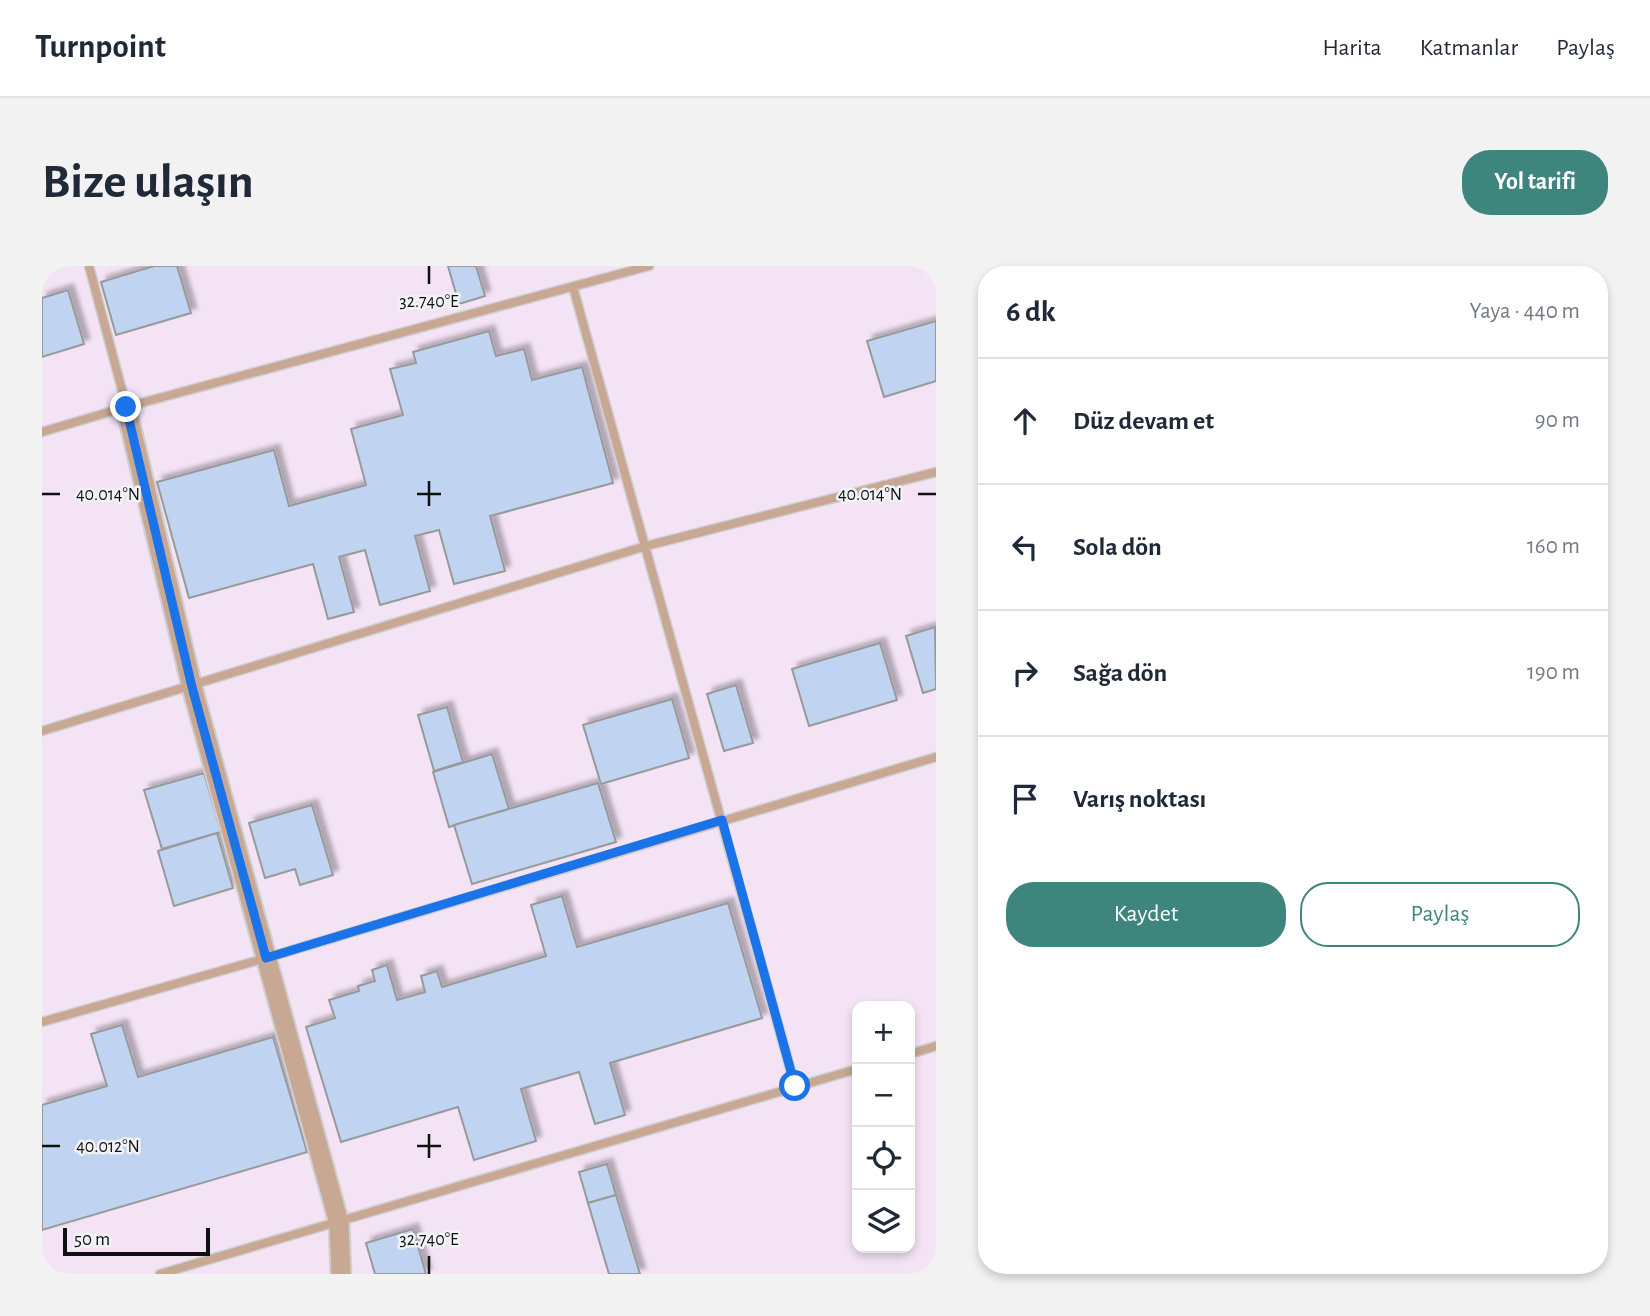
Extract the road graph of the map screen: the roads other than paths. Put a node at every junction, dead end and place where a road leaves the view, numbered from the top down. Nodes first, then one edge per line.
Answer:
1 (89, 266) edge
2 (649, 266) edge
3 (573, 287) junction
4 (126, 407) junction
5 (42, 432) edge
6 (936, 472) edge
7 (646, 546) junction
8 (192, 687) junction
9 (42, 731) edge
10 (936, 757) edge
11 (722, 820) junction
12 (266, 958) junction
13 (42, 1021) edge
14 (936, 1046) edge
15 (915, 1052) edge
16 (852, 1070) edge
17 (795, 1086) junction
18 (339, 1223) junction
19 (160, 1274) edge
20 (341, 1274) edge

1 - 4 lane
2 - 3 lane
3 - 4 lane
3 - 7 lane
4 - 5 lane
4 - 8 street
6 - 7 lane
7 - 8 lane
7 - 11 lane
8 - 9 lane
8 - 12 street
10 - 11 lane
11 - 12 lane
11 - 17 lane
12 - 13 lane
12 - 18 street
14 - 15 lane
16 - 17 lane
17 - 18 lane
18 - 19 lane
18 - 20 street

